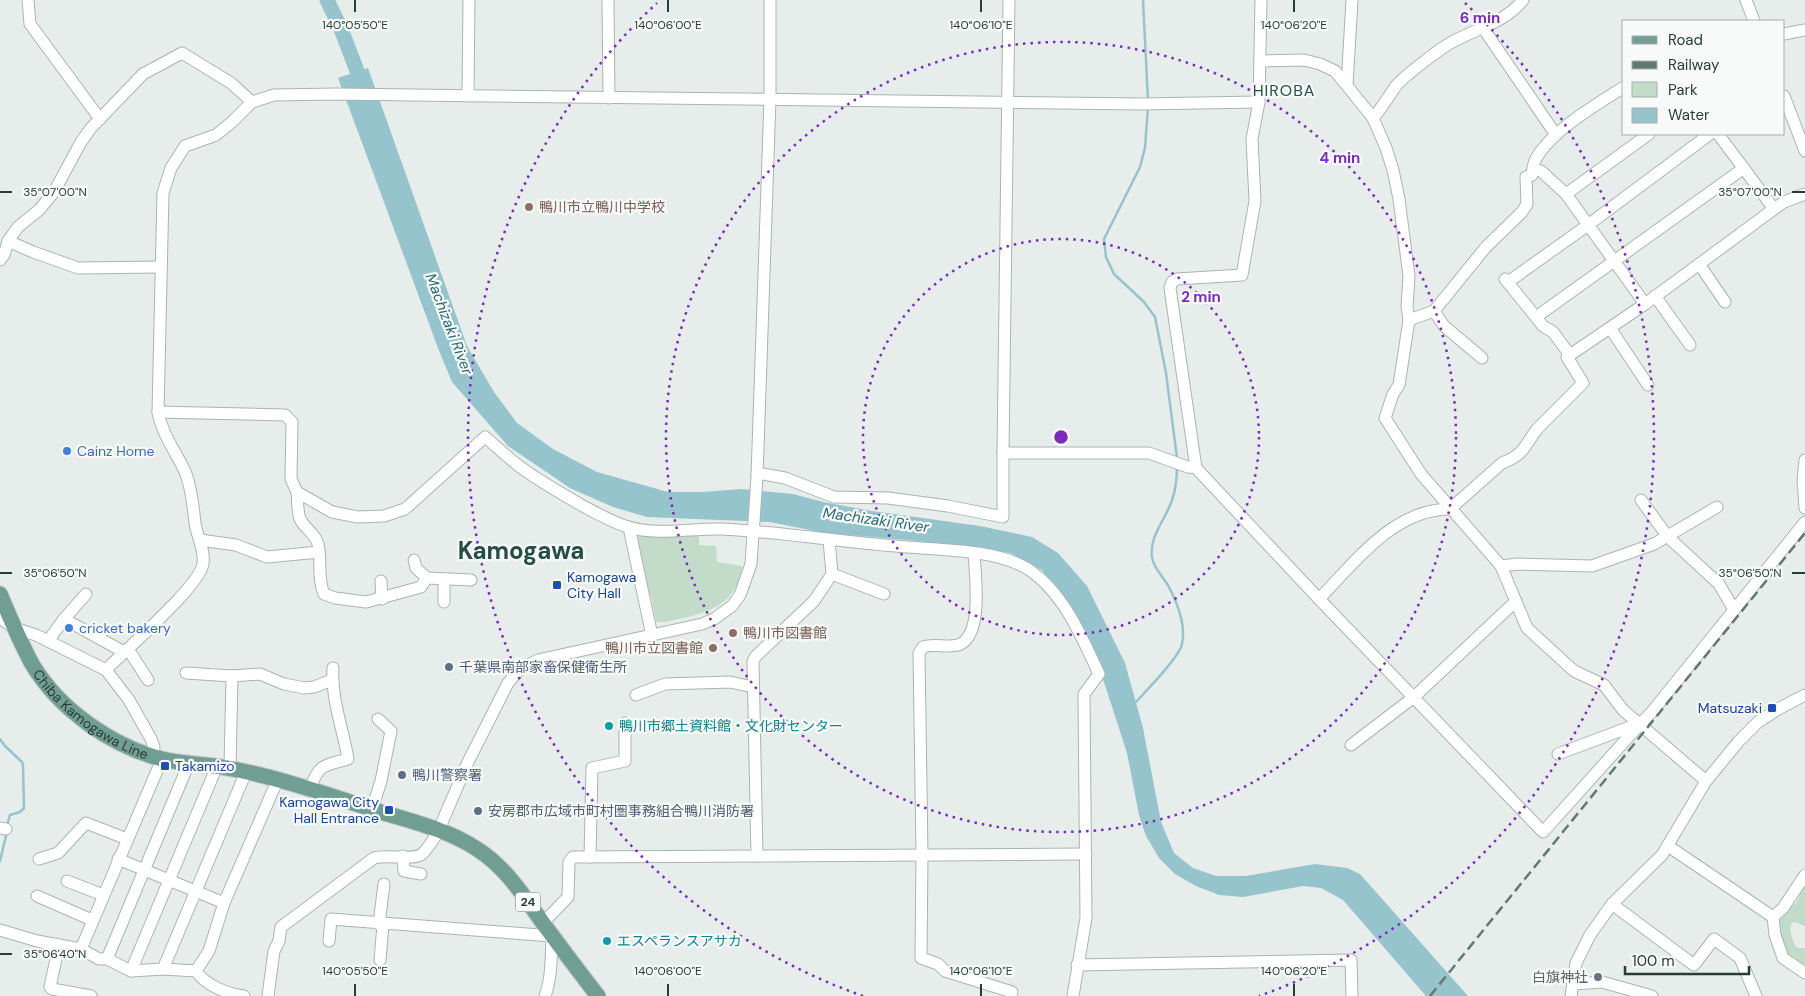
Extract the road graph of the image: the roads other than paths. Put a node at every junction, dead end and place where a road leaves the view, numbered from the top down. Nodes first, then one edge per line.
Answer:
1 (28, 0) edge
2 (469, 0) edge
3 (608, 0) edge
4 (770, 0) edge
5 (1010, 0) edge
6 (1261, 0) edge
7 (1352, 0) edge
8 (1524, 0) edge
9 (1746, 0) edge
10 (1754, 20) edge
11 (1483, 28) junction
12 (1805, 30) edge
13 (1785, 34) edge
14 (1261, 60) junction
15 (1347, 85) junction
16 (1622, 88) edge
17 (468, 96) junction
18 (609, 98) junction
19 (770, 99) junction
20 (1785, 99) edge
21 (252, 102) junction
22 (1260, 102) junction
23 (1008, 103) junction
24 (1373, 118) junction
25 (100, 119) junction
26 (1556, 135) junction
27 (1648, 135) edge
28 (1709, 135) edge
29 (1719, 135) edge
30 (1805, 151) edge
31 (1744, 168) junction
32 (1533, 169) junction
33 (1566, 194) junction
34 (1805, 194) edge
35 (1774, 209) junction
36 (1588, 225) junction
37 (8, 241) junction
38 (0, 260) edge
39 (1615, 262) junction
40 (1699, 264) junction
41 (161, 267) junction
42 (1655, 296) junction
43 (1725, 302) dead end
44 (1645, 304) junction
45 (1434, 311) junction
46 (1536, 317) junction
47 (1409, 320) junction
48 (1610, 328) junction
49 (1690, 345) dead end
50 (1570, 355) junction
51 (1482, 358) dead end
52 (1648, 385) dead end
53 (158, 412) junction
54 (1003, 453) junction
55 (1805, 460) edge
56 (1192, 467) junction
57 (757, 475) junction
58 (297, 492) junction
59 (1641, 500) dead end
60 (1717, 508) dead end
61 (1805, 508) edge
62 (1450, 509) junction
63 (1805, 522) edge
64 (629, 527) junction
65 (753, 530) junction
66 (1668, 537) junction
67 (200, 540) junction
68 (829, 540) junction
69 (319, 552) junction
70 (974, 553) junction
71 (414, 560) dead end
72 (1501, 566) junction
73 (832, 574) junction
74 (427, 578) junction
75 (444, 579) junction
76 (472, 580) dead end
77 (381, 581) dead end
78 (0, 594) edge
79 (86, 594) dead end
80 (884, 594) dead end
81 (382, 599) junction
82 (1319, 599) junction
83 (1516, 601) junction
84 (444, 602) dead end
85 (1734, 610) junction
86 (0, 618) edge
87 (64, 619) junction
88 (14, 628) junction
89 (652, 636) junction
90 (48, 641) junction
91 (126, 651) junction
92 (106, 670) junction
93 (186, 673) dead end
94 (232, 676) junction
95 (148, 680) dead end
96 (753, 687) junction
97 (636, 695) dead end
98 (1805, 695) edge
99 (1414, 697) junction
100 (378, 719) dead end
101 (625, 723) dead end
102 (1640, 724) junction
103 (1352, 745) dead end
104 (1558, 754) dead end
105 (158, 757) junction
106 (189, 763) junction
107 (224, 767) junction
108 (246, 772) junction
109 (278, 779) junction
110 (1706, 780) junction
111 (310, 789) junction
112 (372, 809) junction
113 (438, 830) junction
114 (127, 839) junction
115 (1668, 846) junction
116 (922, 854) junction
117 (1086, 854) junction
118 (404, 856) junction
119 (757, 856) junction
120 (590, 857) junction
121 (118, 858) junction
122 (39, 859) dead end
123 (144, 869) junction
124 (421, 874) dead end
125 (1805, 875) edge
126 (169, 880) junction
127 (68, 881) dead end
128 (384, 884) dead end
129 (196, 892) junction
130 (103, 895) junction
131 (38, 896) dead end
132 (224, 904) junction
133 (1612, 904) junction
134 (1773, 917) junction
135 (92, 920) junction
136 (543, 923) junction
137 (381, 924) junction
138 (0, 930) edge
139 (552, 936) junction
140 (329, 941) dead end
141 (59, 945) junction
142 (80, 949) junction
143 (107, 959) junction
144 (380, 960) dead end
145 (1077, 965) junction
146 (163, 969) junction
147 (196, 970) junction
148 (131, 971) junction
149 (1805, 973) edge
150 (1573, 984) junction
151 (91, 996) edge
152 (244, 996) edge
153 (268, 996) edge
154 (545, 996) edge
155 (598, 996) edge
156 (1011, 996) edge
157 (1073, 996) edge
158 (1352, 996) edge
159 (1571, 996) edge
160 (1652, 996) edge
161 (1756, 996) edge

1 - 25 street
2 - 17 street
3 - 18 street
4 - 19 street
5 - 23 street
6 - 14 street
7 - 15 street
8 - 11 street
9 - 10 street
11 - 24 street
11 - 26 street
12 - 13 street
14 - 15 street
14 - 22 street
15 - 24 street
16 - 26 street
17 - 18 street
17 - 21 street
18 - 19 street
19 - 23 street
19 - 57 street
20 - 30 street
21 - 25 street
21 - 41 street
22 - 23 street
22 - 56 street
23 - 54 street
24 - 47 street
25 - 37 street
26 - 32 street
27 - 33 street
28 - 36 street
29 - 31 street
31 - 35 street
31 - 39 street
32 - 33 street
32 - 45 street
33 - 36 street
34 - 35 street
35 - 40 street
36 - 39 street
36 - 46 street
37 - 38 street
37 - 41 street
39 - 44 street
39 - 46 street
40 - 42 street
40 - 43 street
41 - 53 street
42 - 44 street
42 - 49 street
44 - 48 street
45 - 47 street
45 - 51 street
46 - 50 street
47 - 62 street
48 - 50 street
48 - 52 street
50 - 62 street
53 - 58 street
53 - 67 street
54 - 56 street
54 - 57 street
55 - 61 street
56 - 82 street
57 - 65 street
58 - 64 street
58 - 69 street
59 - 66 street
60 - 66 street
62 - 72 street
62 - 82 street
63 - 85 street
64 - 65 street
64 - 89 street
65 - 68 street
65 - 89 street
66 - 72 street
66 - 85 street
67 - 69 street
67 - 91 street
68 - 70 street
68 - 73 street
69 - 81 street
70 - 116 street
70 - 117 street
71 - 74 street
72 - 83 street
73 - 80 street
73 - 96 street
74 - 75 street
74 - 81 street
75 - 76 street
75 - 84 street
77 - 81 street
78 - 88 main road, Chiba Kamogawa Line / 24
79 - 87 street
82 - 99 street
83 - 99 street
83 - 102 street
85 - 102 street
86 - 88 street
87 - 90 street
87 - 91 street
88 - 90 street
88 - 105 main road, Chiba Kamogawa Line / 24
89 - 113 street
90 - 92 street
91 - 92 street
91 - 95 street
92 - 105 street
93 - 94 street
94 - 107 street
94 - 111 street
96 - 97 street
96 - 119 street
98 - 110 street
99 - 102 street
99 - 103 street
100 - 112 street
101 - 120 street
102 - 104 street
102 - 110 street
105 - 106 main road, Chiba Kamogawa Line / 24
105 - 114 street
106 - 107 main road, Chiba Kamogawa Line / 24
106 - 123 street
107 - 108 main road, Chiba Kamogawa Line / 24
107 - 126 street
108 - 109 main road, Chiba Kamogawa Line / 24
108 - 129 street
109 - 111 main road, Chiba Kamogawa Line / 24
109 - 132 street
110 - 115 street
111 - 112 main road, Chiba Kamogawa Line / 24
112 - 113 main road, Chiba Kamogawa Line / 24
113 - 118 street
113 - 136 main road, Chiba Kamogawa Line / 24
114 - 121 street
114 - 122 street
115 - 133 street
115 - 134 street
116 - 117 street
116 - 119 street
116 - 156 street
117 - 145 street
118 - 124 street
118 - 153 street
119 - 120 street
120 - 136 street
121 - 123 street
121 - 130 street
123 - 126 street
123 - 143 street
125 - 134 street
126 - 129 street
126 - 148 street
127 - 130 street
128 - 137 street
129 - 132 street
129 - 146 street
130 - 135 street
131 - 135 street
132 - 147 street
133 - 150 street
133 - 161 street
134 - 149 street
135 - 142 street
136 - 139 main road, Chiba Kamogawa Line / 24
137 - 139 street
137 - 140 street
137 - 144 street
138 - 141 street
139 - 154 street
139 - 155 main road, Chiba Kamogawa Line / 24
141 - 142 street
141 - 151 street
142 - 143 street
143 - 148 street
145 - 157 street
145 - 158 street
146 - 147 street
146 - 148 street
147 - 152 street
150 - 159 street
150 - 160 street

